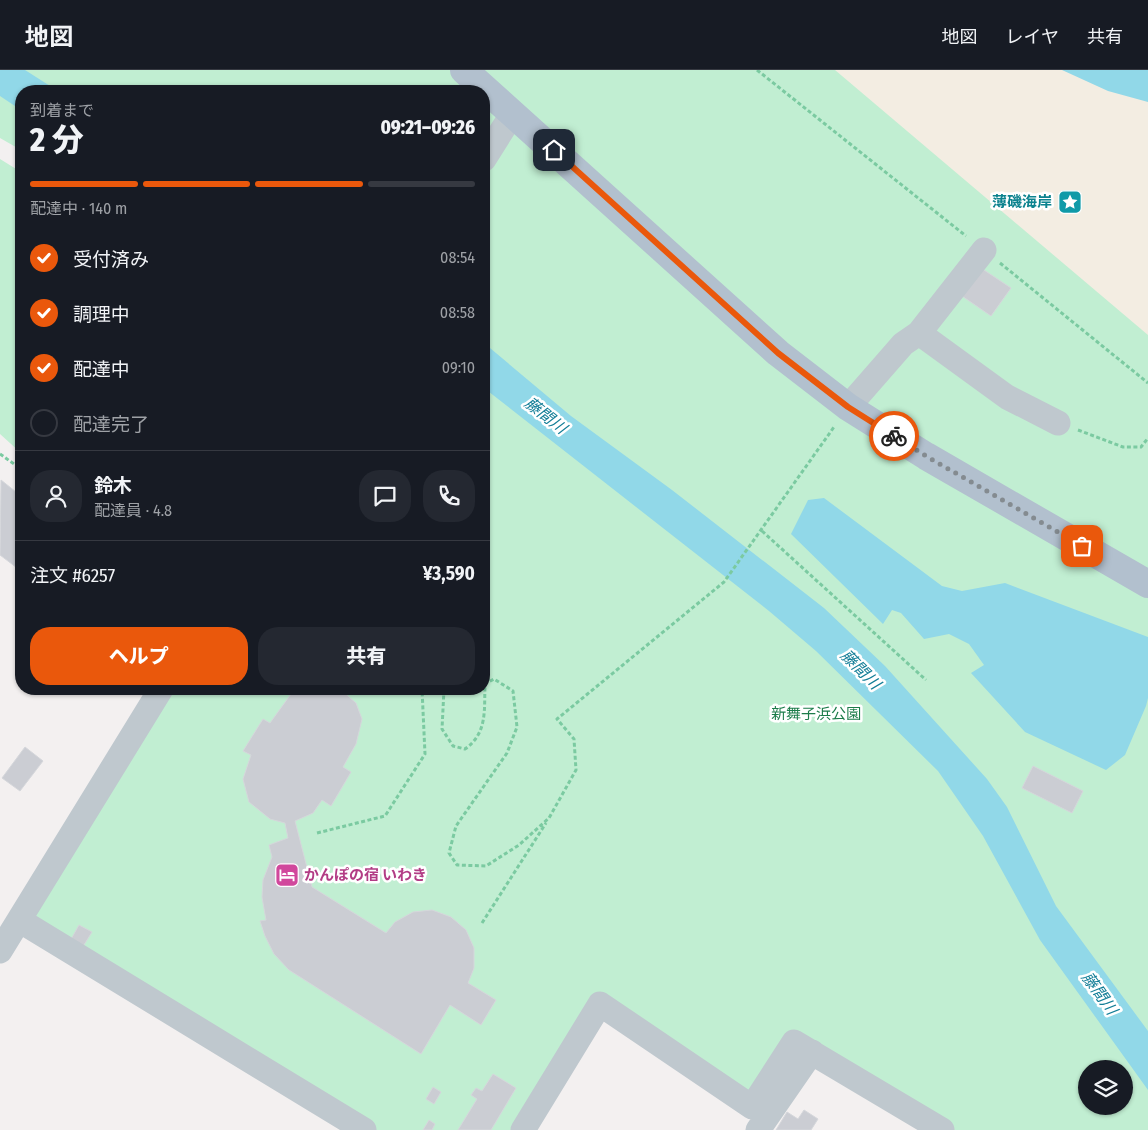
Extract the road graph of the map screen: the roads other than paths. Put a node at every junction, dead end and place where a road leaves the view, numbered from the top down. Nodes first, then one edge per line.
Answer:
1 (464, 70) edge
2 (481, 85) edge
3 (490, 93) edge
4 (512, 113) junction
5 (490, 150) edge
6 (984, 250) road end
7 (919, 332) junction
8 (848, 407) junction
9 (1058, 423) road end
10 (1148, 584) edge
11 (157, 695) edge
12 (19, 920) junction
13 (0, 951) edge
14 (756, 1122) edge
15 (364, 1130) edge
16 (522, 1130) edge
17 (942, 1130) edge

1 - 2 main road
3 - 4 main road
4 - 5 street
4 - 8 main road
6 - 7 street
7 - 8 street
7 - 9 street
8 - 10 main road
11 - 12 street
12 - 13 street
12 - 15 street
14 - 16 street
14 - 17 street

